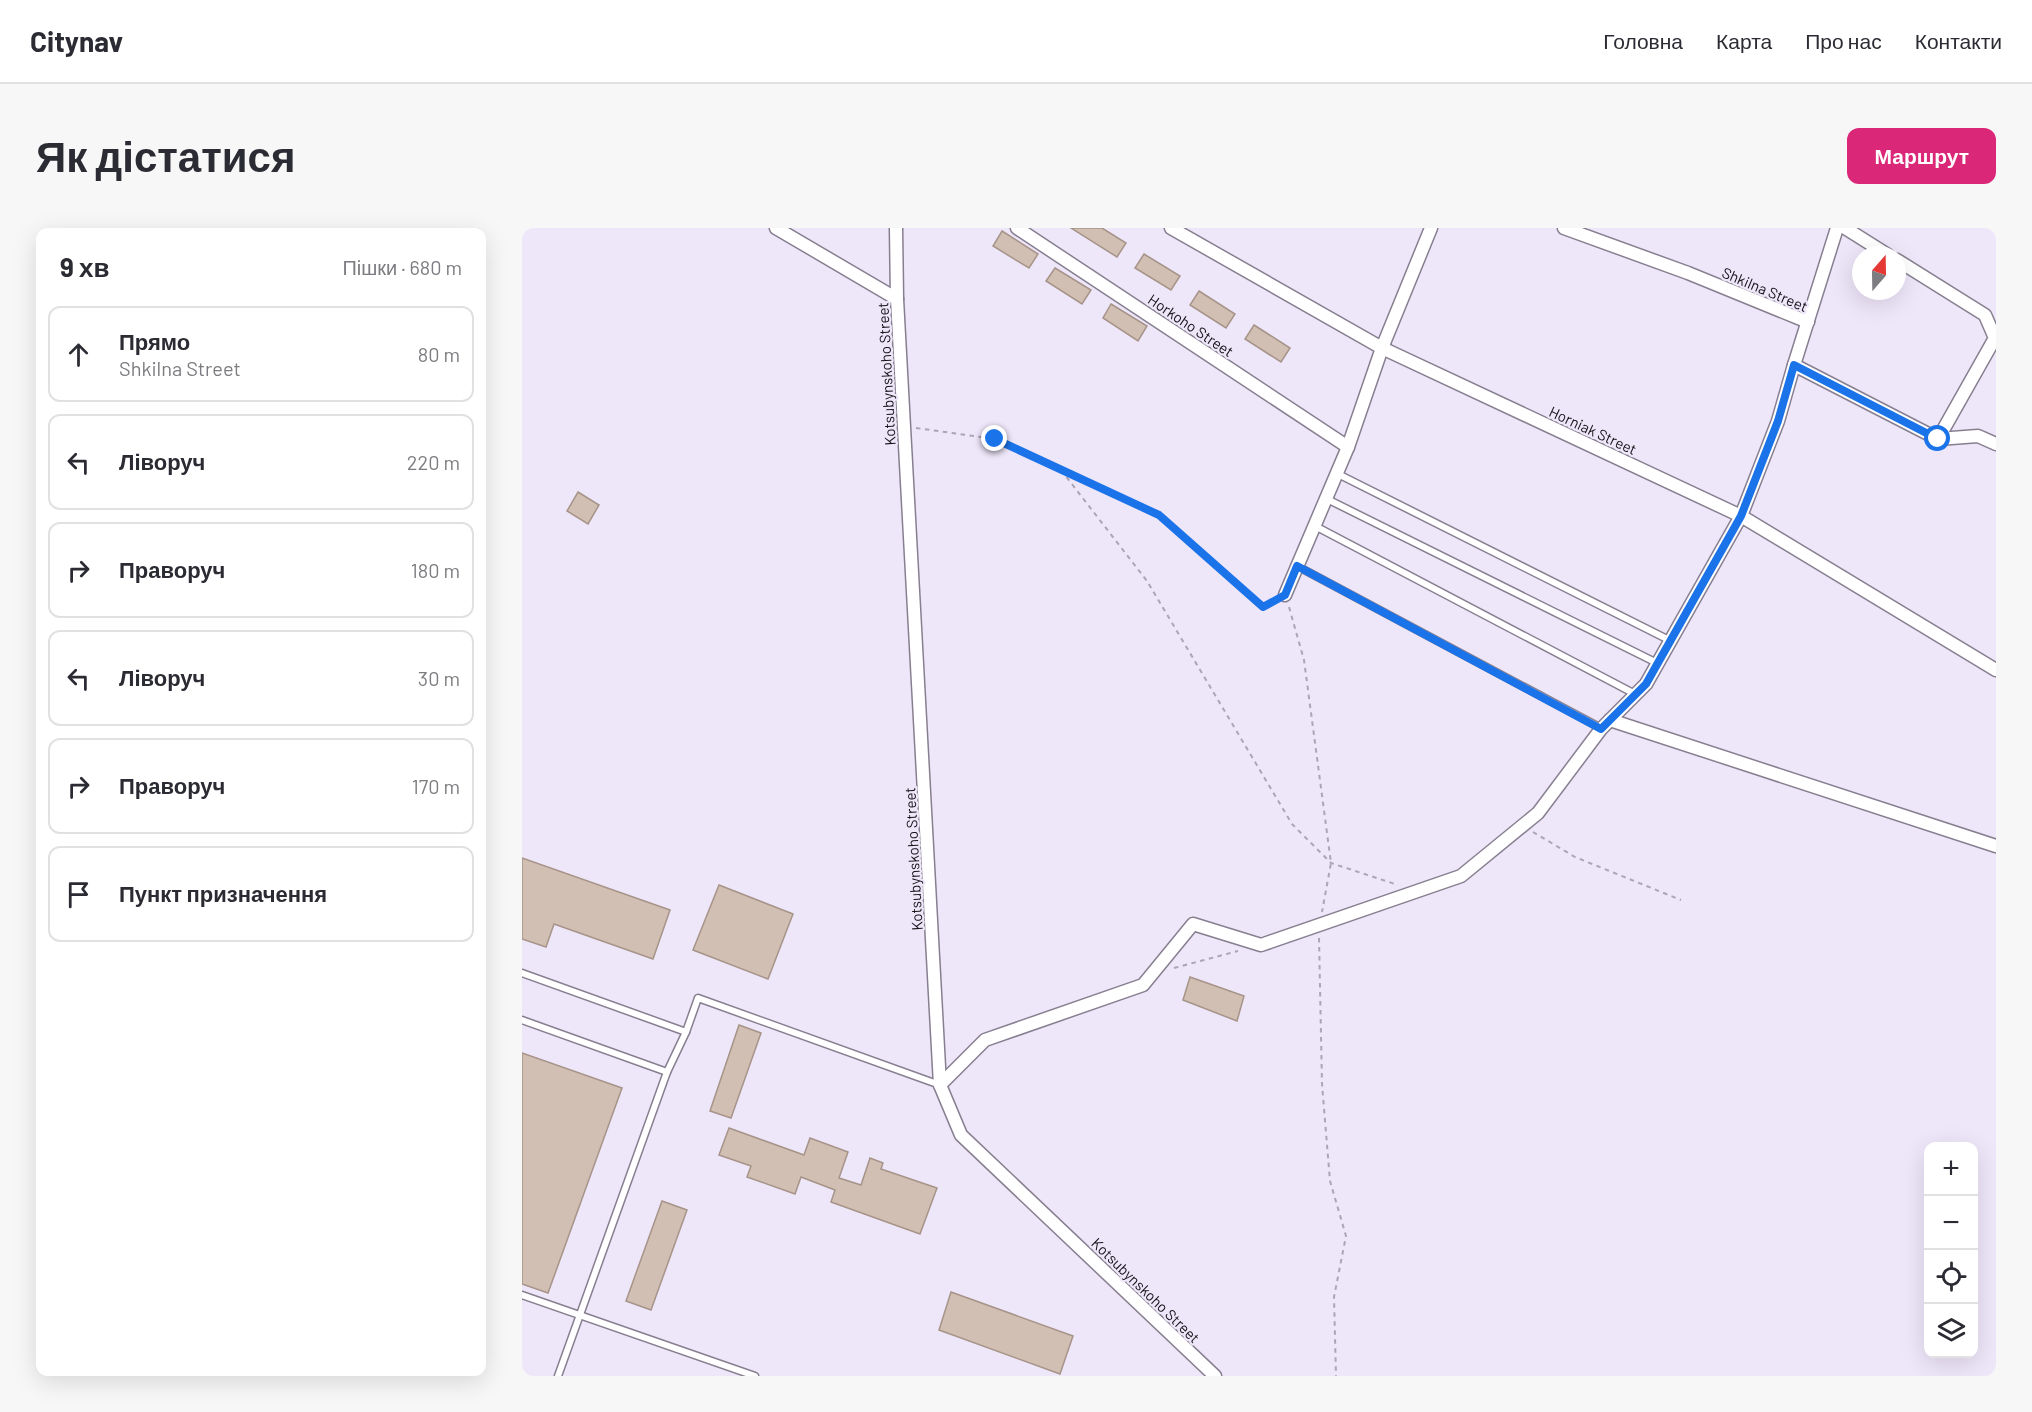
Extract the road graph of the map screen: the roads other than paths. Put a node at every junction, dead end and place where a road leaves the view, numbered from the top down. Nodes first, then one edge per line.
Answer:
1 (776, 228) edge
2 (896, 228) edge
3 (1017, 228) edge
4 (1171, 228) edge
5 (1431, 228) edge
6 (1564, 228) edge
7 (1838, 228) edge
8 (1845, 228) edge
9 (1874, 246) edge
10 (1906, 266) edge
11 (897, 298) junction
12 (1808, 322) junction
13 (1382, 348) junction
14 (1794, 365) junction
15 (1938, 439) junction
16 (1996, 444) edge
17 (1348, 447) junction
18 (1338, 474) junction
19 (1328, 499) junction
20 (1741, 516) junction
21 (1314, 525) junction
22 (1297, 566) junction
23 (1285, 595) road end
24 (1669, 640) junction
25 (1658, 663) junction
26 (1996, 670) edge
27 (1636, 695) junction
28 (1606, 724) junction
29 (1996, 846) edge
30 (522, 972) edge
31 (522, 1020) edge
32 (686, 1032) junction
33 (667, 1072) junction
34 (940, 1085) junction
35 (522, 1295) edge
36 (579, 1316) junction
37 (558, 1376) edge
38 (755, 1376) edge
39 (1215, 1376) edge

1 - 11 street
2 - 11 street, Kotsubynskoho Street
3 - 17 street, Horkoho Street
4 - 13 street, Horniak Street
5 - 13 street
6 - 12 street, Shkilna Street
7 - 12 street
8 - 9 street
10 - 15 street
11 - 34 street, Kotsubynskoho Street
12 - 14 street, Shkilna Street
13 - 17 street
13 - 20 street, Horniak Street
14 - 15 street
14 - 20 street, Shkilna Street
15 - 16 street
17 - 18 street
18 - 19 street
18 - 24 lane
19 - 21 street
19 - 25 lane
20 - 24 street, Shkilna Street
20 - 26 street, Horniak Street
21 - 22 street
21 - 27 lane
22 - 23 street
22 - 28 lane
24 - 25 street, Shkilna Street
25 - 27 street, Shkilna Street
27 - 28 street, Shkilna Street
28 - 29 street
28 - 34 street, Shkilna Street
30 - 32 lane
31 - 33 lane
32 - 33 lane
32 - 34 lane
33 - 36 lane
34 - 39 street, Kotsubynskoho Street
35 - 36 lane
36 - 37 lane
36 - 38 lane

